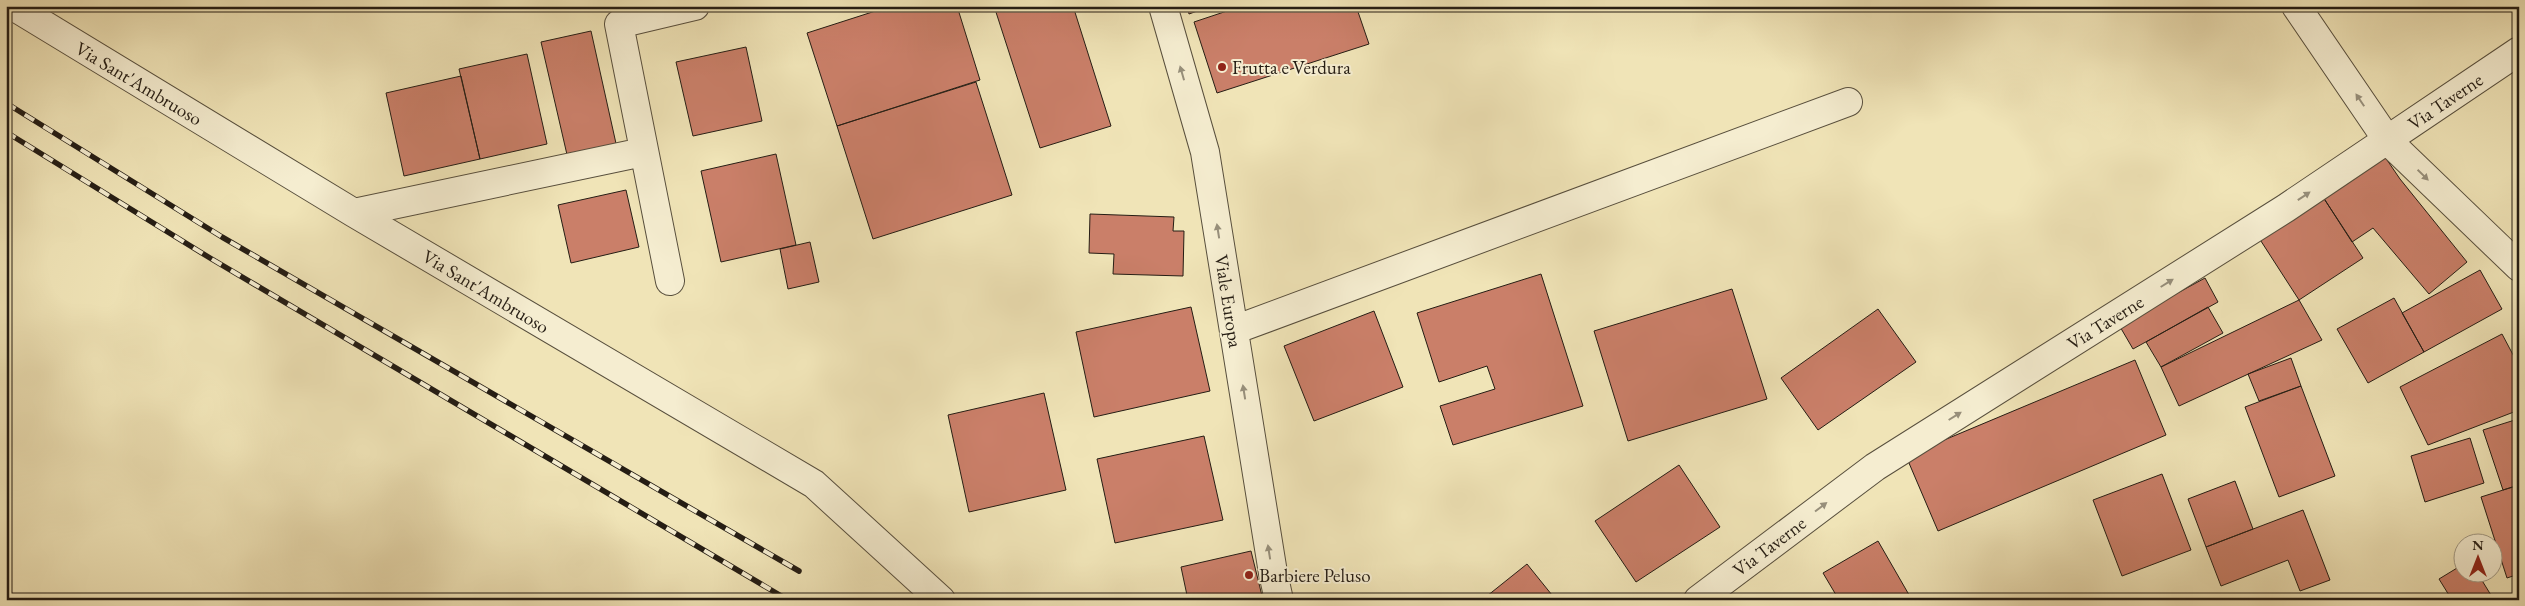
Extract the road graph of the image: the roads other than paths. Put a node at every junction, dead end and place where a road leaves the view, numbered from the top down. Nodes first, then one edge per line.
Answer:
1 (13, 6) edge
2 (695, 6) edge
3 (1163, 6) edge
4 (2296, 6) edge
5 (2519, 51) edge
6 (1848, 102) dead end
7 (2388, 141) junction
8 (643, 152) junction
9 (354, 213) junction
10 (2519, 268) edge
11 (670, 281) dead end
12 (1234, 330) junction
13 (941, 600) edge
14 (1280, 600) edge
15 (1698, 600) edge

1 - 9 street, Via Sant'Ambruoso
2 - 8 street
12 -> 3 street, Viale Europa
7 -> 4 street
5 - 7 street, Via Taverne
6 - 12 street
7 -> 10 street
15 -> 7 street, Via Taverne
8 - 9 street
8 - 11 street
9 - 13 street, Via Sant'Ambruoso
14 -> 12 street, Viale Europa

